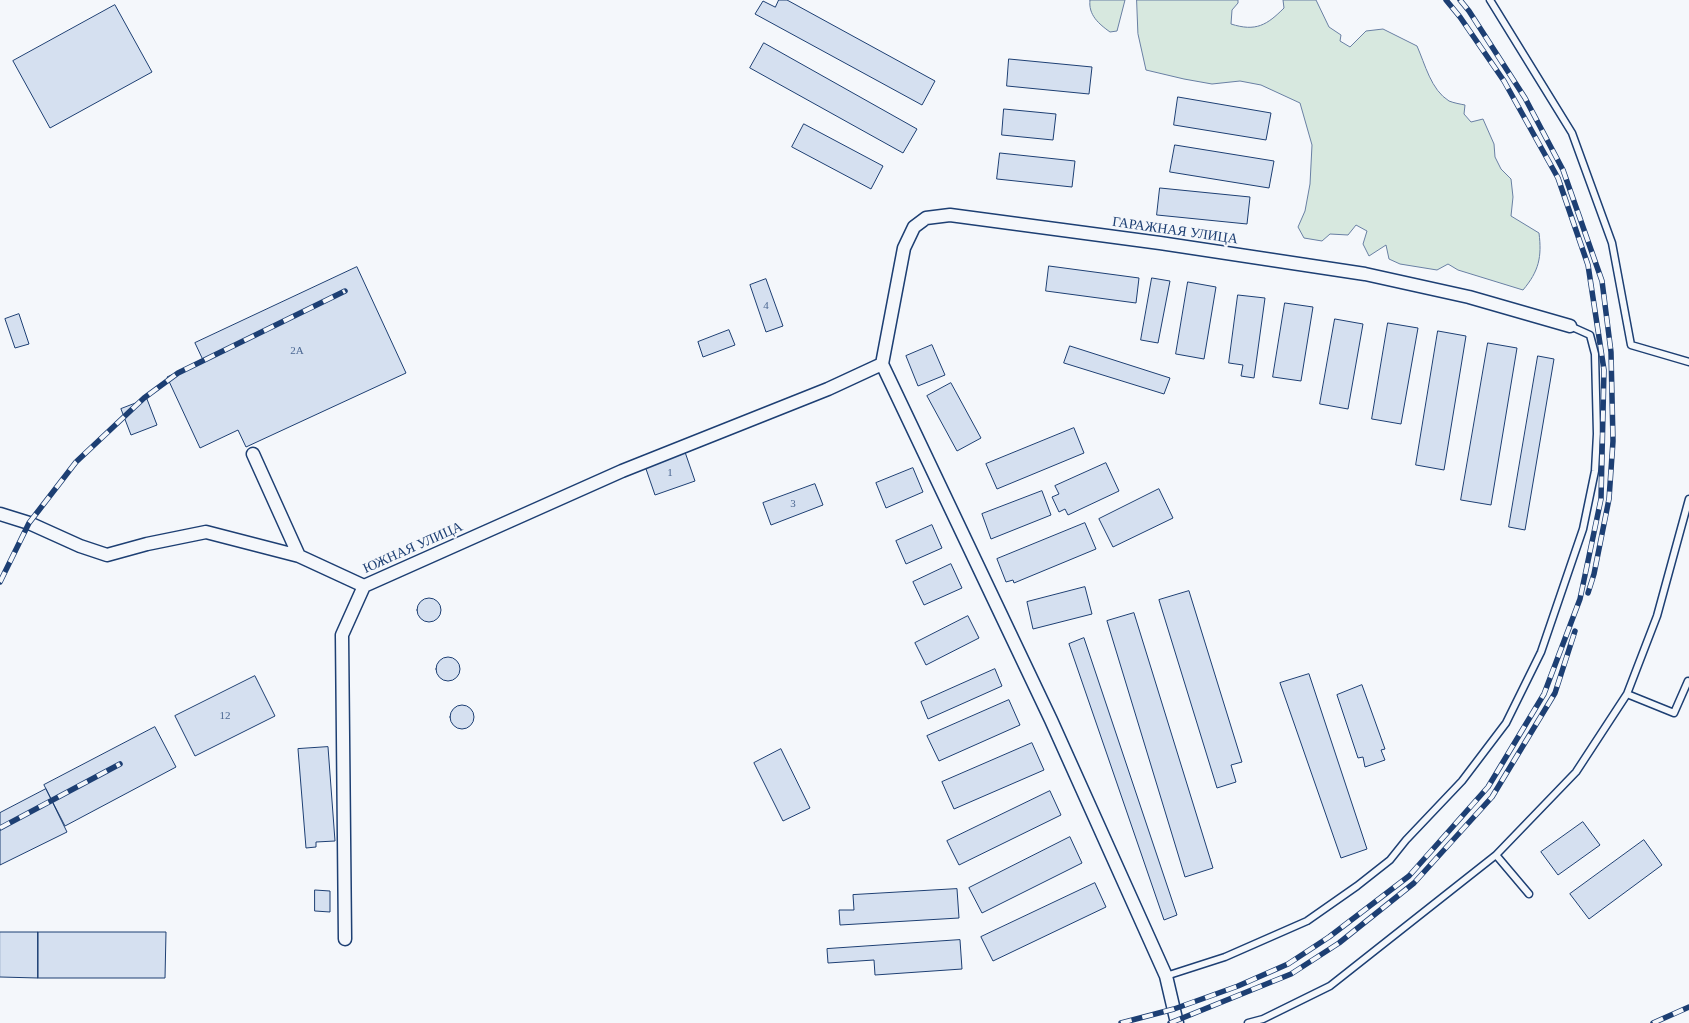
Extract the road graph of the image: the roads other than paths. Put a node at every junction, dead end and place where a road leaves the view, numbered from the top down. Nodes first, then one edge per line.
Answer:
1 (1490, 0) edge
2 (1570, 326) joint
3 (1689, 362) edge
4 (882, 364) junction
5 (253, 454) dead end
6 (1689, 499) edge
7 (0, 514) edge
8 (299, 556) junction
9 (364, 586) junction
10 (1688, 681) edge
11 (1627, 694) junction
12 (1496, 855) junction
13 (1529, 894) dead end
14 (345, 939) dead end
15 (1166, 976) junction
16 (1177, 1023) edge
17 (1248, 1023) edge

1 - 3 lane
2 - 4 street, ГАРАЖНАЯ УЛИЦА
2 - 15 lane
4 - 9 street, ЮЖНАЯ УЛИЦА
4 - 15 street
5 - 8 street
6 - 11 lane
7 - 8 street, ЮЖНАЯ УЛИЦА
8 - 9 street, ЮЖНАЯ УЛИЦА
9 - 14 street
10 - 11 lane
11 - 12 lane
12 - 13 lane
12 - 17 lane
15 - 16 street

